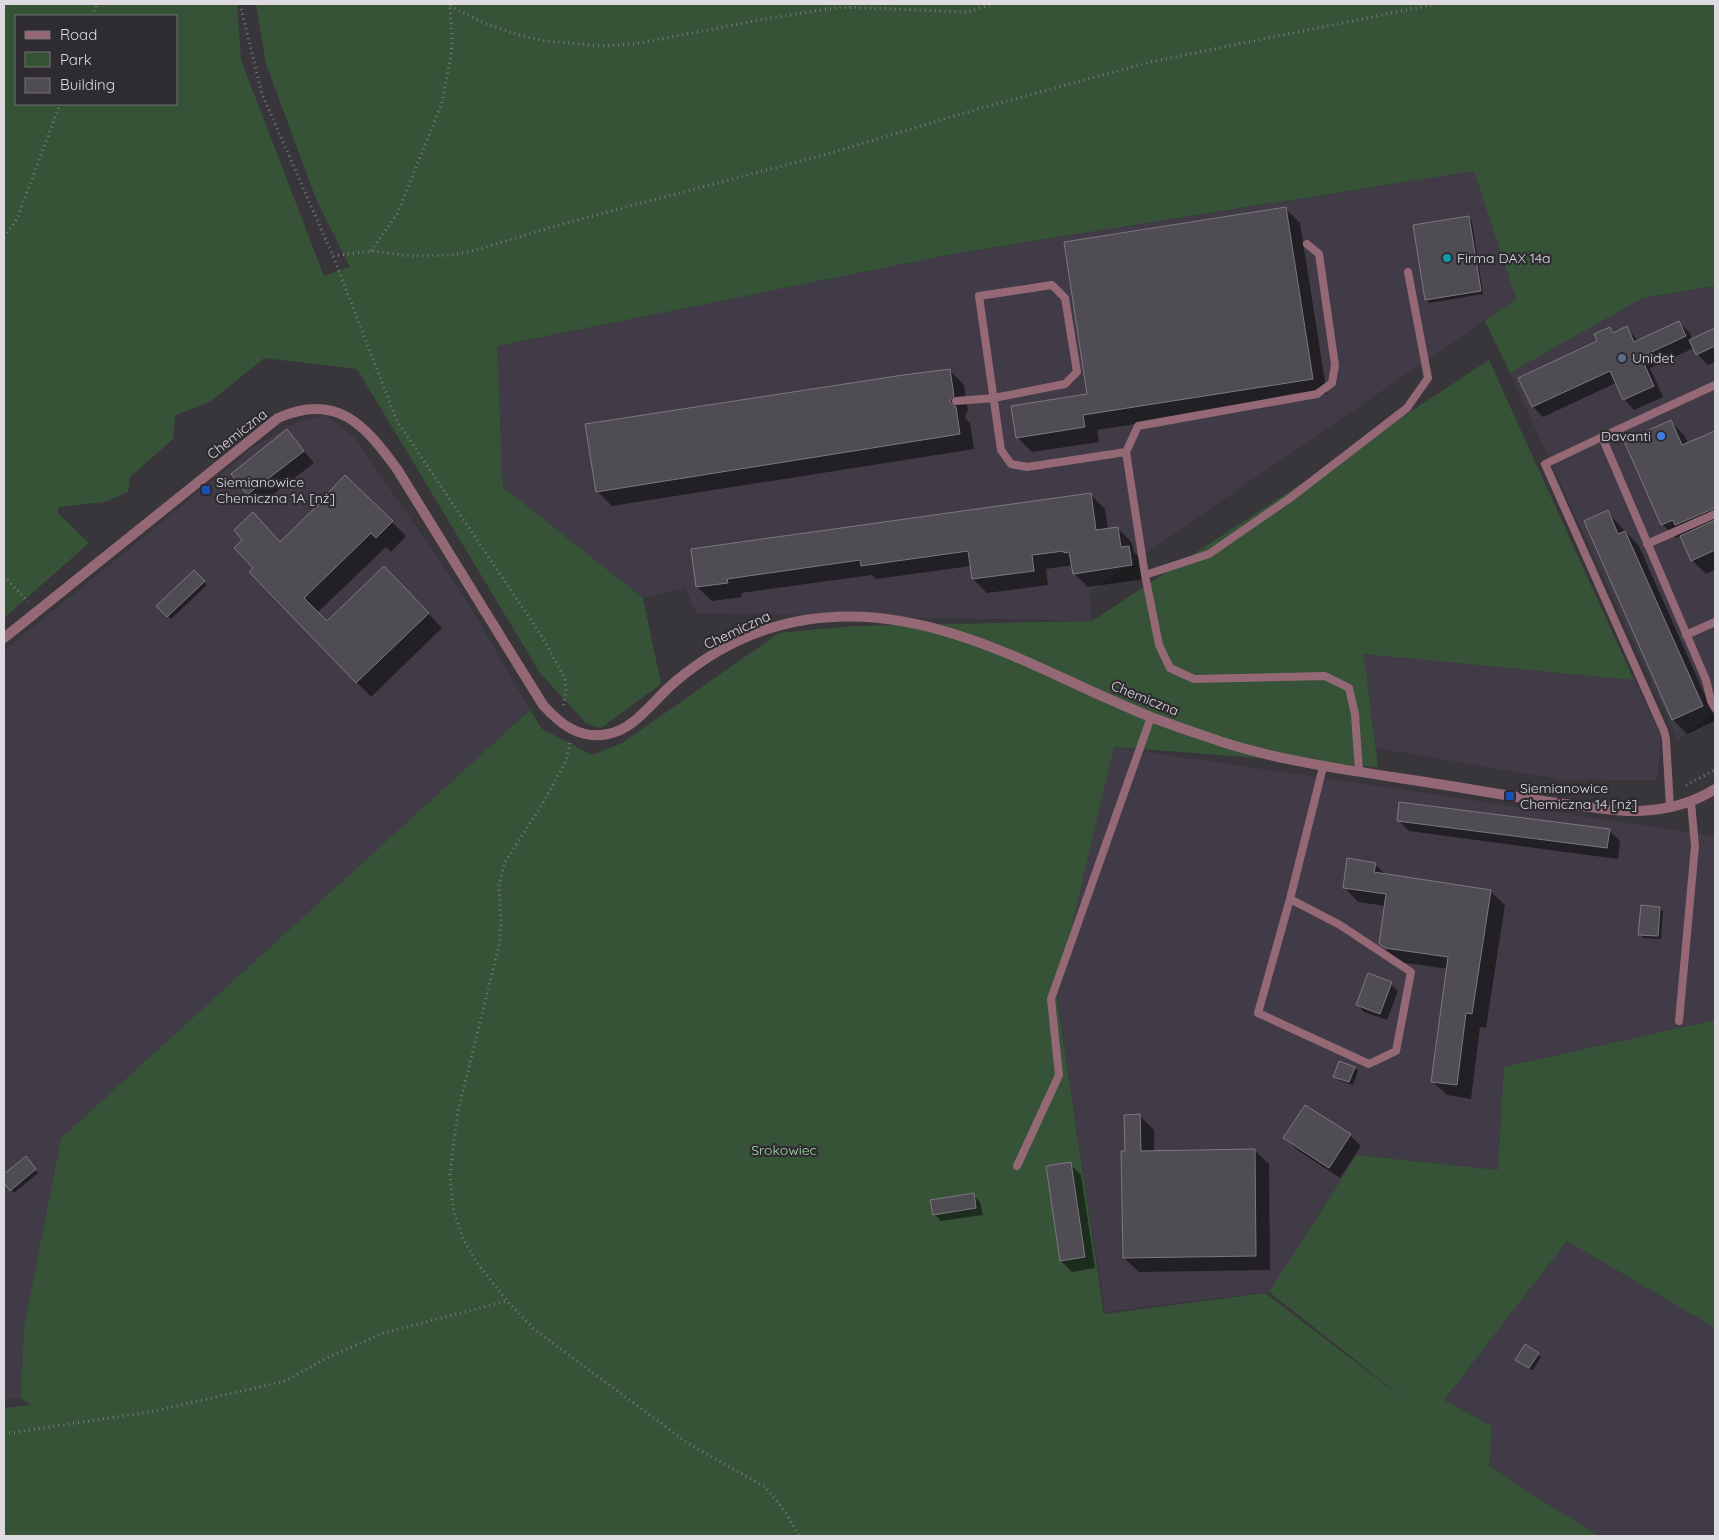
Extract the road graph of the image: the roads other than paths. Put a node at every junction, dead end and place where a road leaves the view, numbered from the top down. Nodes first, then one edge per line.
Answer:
1 (1307, 244) dead end
2 (1408, 272) dead end
3 (1715, 385) edge
4 (994, 398) junction
5 (956, 401) dead end
6 (1602, 437) junction
7 (1126, 452) junction
8 (1715, 514) edge
9 (1647, 544) junction
10 (1145, 575) junction
11 (1715, 622) edge
12 (1686, 635) junction
13 (4, 638) edge
14 (1715, 708) edge
15 (1150, 717) junction
16 (1324, 767) junction
17 (1359, 771) junction
18 (1715, 789) edge
19 (1691, 802) junction
20 (1670, 807) junction
21 (1290, 899) junction
22 (1678, 1021) dead end
23 (1017, 1166) dead end

1 - 7 lane
2 - 10 lane
3 - 6 lane
4 - 4 lane
4 - 5 lane
4 - 7 lane
6 - 9 lane
6 - 20 lane
7 - 10 lane
8 - 9 lane
9 - 12 lane
10 - 17 lane
11 - 12 lane
12 - 14 lane
13 - 15 street, Chemiczna
15 - 16 street, Chemiczna
15 - 23 lane
16 - 17 street, Chemiczna
16 - 21 lane
17 - 20 street, Chemiczna
18 - 19 street, Chemiczna
19 - 20 street, Chemiczna
19 - 22 lane
21 - 21 lane

